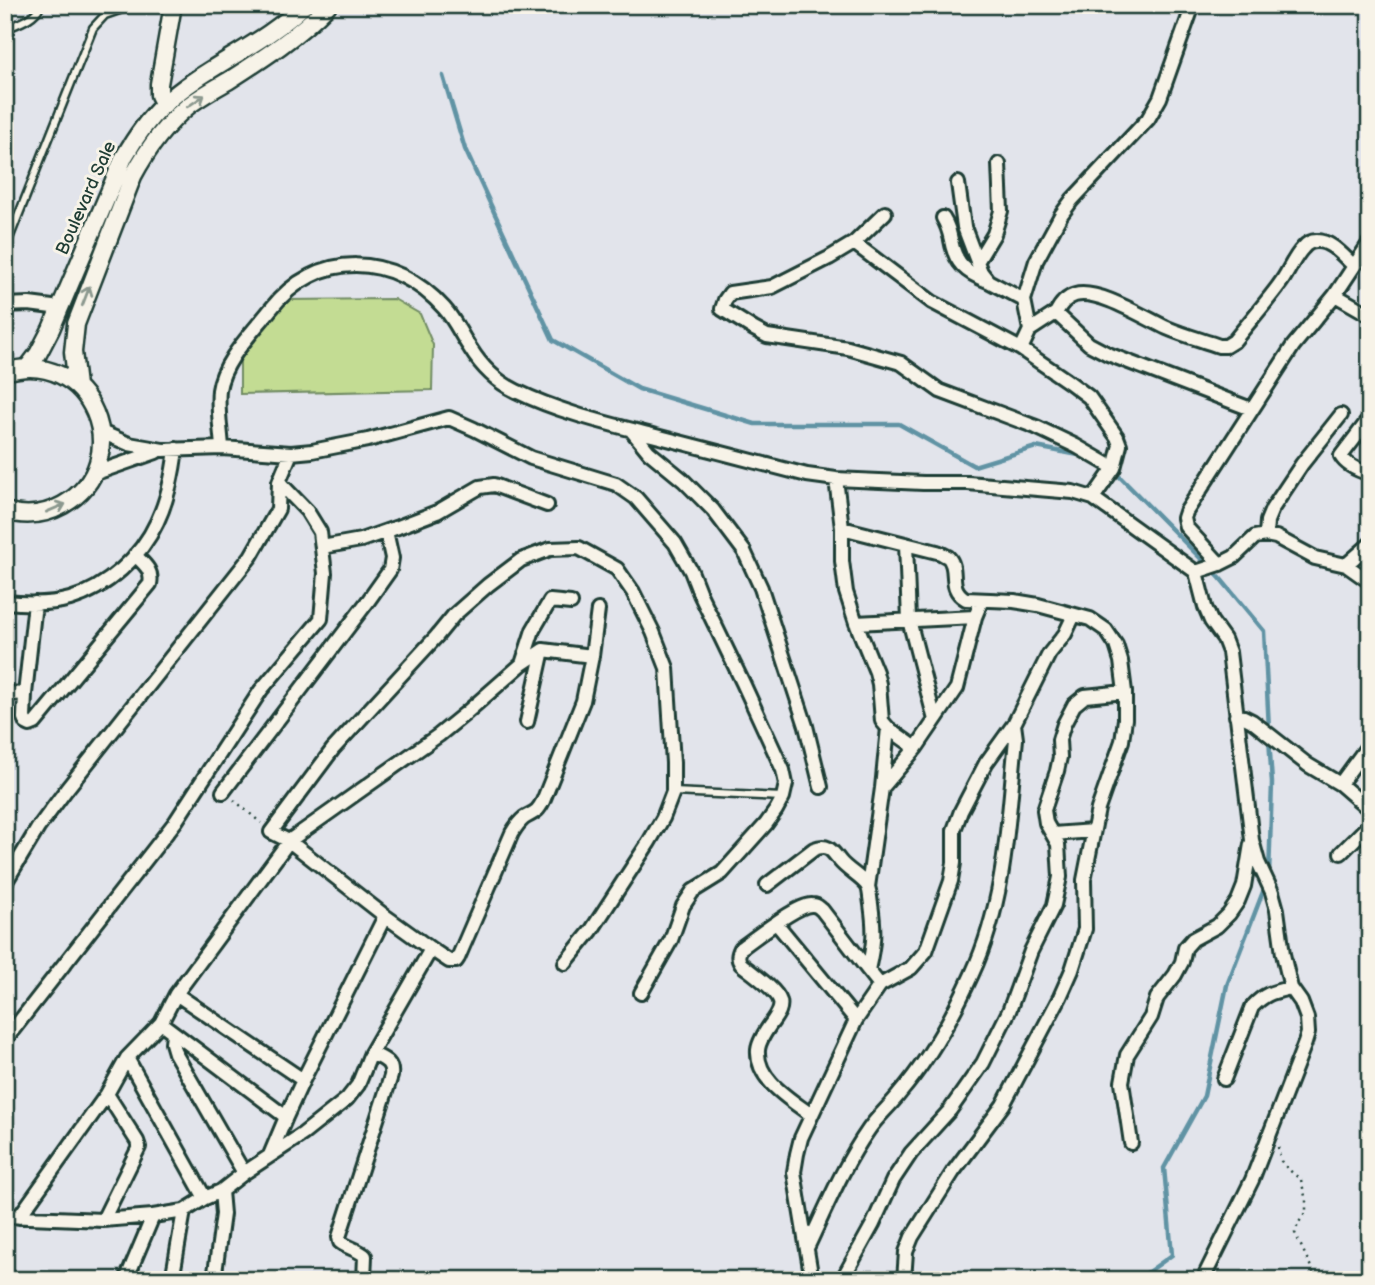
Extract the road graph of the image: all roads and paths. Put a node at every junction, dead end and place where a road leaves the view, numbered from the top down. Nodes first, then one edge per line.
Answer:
1 (41, 5) edge
2 (134, 5) edge
3 (173, 5) edge
4 (304, 5) edge
5 (328, 5) edge
6 (1193, 5) edge
7 (5, 29) edge
8 (164, 105) junction
9 (999, 164) dead end
10 (958, 183) dead end
11 (886, 213) dead end
12 (943, 218) dead end
13 (1370, 242) edge
14 (854, 243) junction
15 (5, 249) edge
16 (977, 262) junction
17 (1353, 265) junction
18 (988, 281) junction
19 (1335, 295) junction
20 (1024, 300) junction
21 (5, 304) edge
22 (60, 308) junction
23 (1056, 313) junction
24 (1370, 315) edge
25 (51, 329) junction
26 (1030, 330) junction
27 (74, 337) junction
28 (1021, 349) junction
29 (28, 367) junction
30 (5, 372) edge
31 (77, 386) junction
32 (1251, 409) junction
33 (1341, 415) dead end
34 (1370, 418) edge
35 (631, 430) junction
36 (101, 432) junction
37 (1365, 432) edge
38 (222, 448) junction
39 (170, 449) junction
40 (291, 453) junction
41 (1114, 468) junction
42 (93, 474) junction
43 (1370, 474) edge
44 (836, 479) junction
45 (279, 482) junction
46 (1093, 498) junction
47 (547, 505) dead end
48 (13, 513) edge
49 (5, 527) edge
50 (842, 528) junction
51 (386, 531) junction
52 (1266, 535) junction
53 (906, 544) junction
54 (1370, 544) edge
55 (322, 547) junction
56 (135, 555) junction
57 (1220, 565) junction
58 (1346, 565) junction
59 (1196, 572) junction
60 (1370, 582) edge
61 (982, 600) junction
62 (5, 602) edge
63 (35, 603) junction
64 (571, 603) dead end
65 (598, 610) dead end
66 (1074, 615) junction
67 (975, 617) junction
68 (909, 620) junction
69 (856, 623) junction
70 (543, 650) junction
71 (592, 656) junction
72 (522, 664) junction
73 (1125, 692) junction
74 (5, 693) edge
75 (25, 694) junction
76 (1236, 716) junction
77 (935, 720) junction
78 (527, 722) dead end
79 (1014, 724) junction
80 (888, 728) junction
81 (1370, 743) edge
82 (916, 748) junction
83 (1340, 785) junction
84 (821, 787) dead end
85 (882, 788) junction
86 (223, 792) joint
87 (673, 792) junction
88 (783, 797) junction
89 (1370, 810) edge
90 (1370, 824) edge
91 (1093, 831) junction
92 (271, 832) junction
93 (1053, 834) junction
94 (1252, 840) junction
95 (289, 841) junction
96 (1341, 853) dead end
97 (1060, 877) junction
98 (1084, 880) junction
99 (5, 883) edge
100 (767, 885) dead end
101 (868, 887) junction
102 (385, 916) junction
103 (776, 923) junction
104 (431, 949) junction
105 (565, 963) dead end
106 (868, 970) junction
107 (880, 985) junction
108 (1291, 988) junction
109 (641, 993) dead end
110 (176, 994) junction
111 (856, 1020) junction
112 (160, 1023) junction
113 (173, 1033) junction
114 (5, 1040) edge
115 (372, 1053) junction
116 (127, 1058) junction
117 (1224, 1079) dead end
118 (303, 1080) junction
119 (107, 1094) junction
120 (811, 1115) junction
121 (286, 1117) junction
122 (1132, 1143) dead end
123 (1278, 1143) dead end
124 (270, 1156) junction
125 (244, 1173) junction
126 (221, 1191) junction
127 (205, 1198) junction
128 (184, 1211) junction
129 (5, 1216) edge
130 (153, 1216) junction
131 (19, 1217) junction
132 (103, 1220) junction
133 (807, 1248) junction
134 (1206, 1273) dead end
135 (126, 1280) edge
136 (172, 1280) edge
137 (214, 1280) edge
138 (364, 1280) edge
139 (812, 1280) edge
140 (842, 1280) edge
141 (904, 1280) edge
142 (1317, 1280) edge

1 - 7 lane
2 - 15 lane
3 - 8 street
4 - 8 street, Boulevard Sale
27 -> 5 street
6 - 20 street
8 - 22 street, Boulevard Sale
9 - 16 street
10 - 16 street
11 - 14 street
12 - 18 street
13 - 17 street
14 - 28 street
14 - 41 street
16 - 18 street
17 - 19 street
17 - 23 street
18 - 20 street
19 - 24 street
19 - 32 street
20 - 26 street
21 - 22 street
22 - 25 street, Boulevard Sale
23 - 26 street
23 - 32 street
25 - 27 street
25 - 29 street, Boulevard Sale
26 - 28 street
27 - 31 street
28 - 41 street
29 - 30 street
29 - 31 street
31 - 36 street
32 - 57 street
33 - 52 street
34 - 37 street
35 - 38 street
35 - 44 street
35 - 84 street
36 - 39 street
36 - 42 street
37 - 43 street
38 - 39 street
38 - 40 street
39 - 42 street
39 - 56 street
40 - 45 street
40 - 88 street
41 - 46 street
48 -> 42 street
44 - 46 street
44 - 50 street
45 - 55 street
45 - 99 street
46 - 59 street
47 - 51 street
48 - 49 street
50 - 53 street
50 - 69 street
51 - 55 street
51 - 86 street
52 - 57 street
52 - 58 street
53 - 61 street
53 - 68 street
54 - 58 street
55 - 114 street
56 - 63 street
56 - 75 street
57 - 59 street
58 - 60 street
59 - 76 street
61 - 66 street
61 - 67 street
62 - 63 street
63 - 75 street
64 - 72 street
65 - 71 street
66 - 73 street
66 - 79 street
67 - 68 street
67 - 77 street
68 - 69 street
68 - 77 street
69 - 80 street
70 - 71 street
70 - 72 street
70 - 78 street
71 - 104 street
72 - 95 street
73 - 91 street
73 - 93 street
74 - 75 street
76 - 83 street
76 - 94 street
77 - 82 street
79 - 107 street
79 - 133 street
80 - 82 street
80 - 85 street
81 - 83 street
82 - 85 street
83 - 89 street
85 - 101 street
86 - 92 path
87 - 88 lane
87 - 92 street
87 - 105 street
88 - 109 street
90 - 96 street
91 - 93 street
91 - 98 street
92 - 95 street
93 - 97 street
94 - 108 street
94 - 122 street
95 - 102 street
95 - 110 street
97 - 98 street
97 - 140 street
98 - 141 street
100 - 101 street
101 - 106 street
102 - 104 street
102 - 118 street
103 - 106 street
103 - 111 street
103 - 120 street
104 - 115 street
106 - 107 street
107 - 111 street
108 - 117 street
108 - 134 street
110 - 112 street
110 - 118 street
111 - 120 street
112 - 113 street
112 - 116 street
113 - 121 street
113 - 125 street
115 - 124 street
115 - 138 street
116 - 119 street
116 - 127 street
118 - 121 street
119 - 131 street
119 - 132 street
120 - 133 street
121 - 124 street
123 - 142 path
124 - 125 street
125 - 126 street
126 - 127 street
126 - 137 street
127 - 128 street
128 - 130 street
128 - 136 street
129 - 131 street
130 - 132 street
130 - 135 street
131 - 132 street
133 - 139 street

